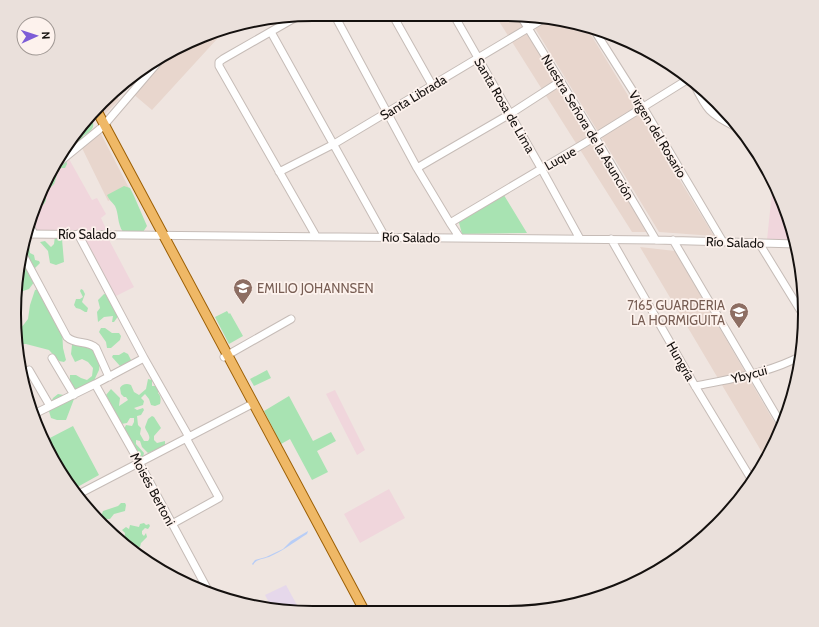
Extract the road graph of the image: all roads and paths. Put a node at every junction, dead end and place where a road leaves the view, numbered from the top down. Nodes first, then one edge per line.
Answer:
1 (338, 21) edge
2 (396, 21) edge
3 (457, 21) edge
4 (524, 22) edge
5 (287, 23) edge
6 (536, 23) edge
7 (528, 28) junction
8 (271, 32) junction
9 (598, 36) edge
10 (478, 59) junction
11 (151, 70) edge
12 (561, 81) junction
13 (685, 82) edge
14 (432, 85) junction
15 (700, 96) edge
16 (643, 107) junction
17 (386, 113) junction
18 (510, 114) junction
19 (99, 116) edge
20 (97, 118) edge
21 (727, 123) edge
22 (103, 126) junction
23 (595, 137) junction
24 (334, 144) junction
25 (69, 152) edge
26 (417, 168) junction
27 (541, 168) junction
28 (280, 172) junction
29 (450, 223) junction
30 (34, 234) edge
31 (78, 234) junction
32 (161, 235) junction
33 (316, 236) junction
34 (386, 237) junction
35 (460, 238) junction
36 (580, 239) junction
37 (611, 239) junction
38 (656, 240) junction
39 (673, 240) junction
40 (722, 242) junction
41 (759, 243) junction
42 (789, 244) edge
43 (26, 261) edge
44 (798, 306) edge
45 (291, 319) dead end
46 (226, 356) junction
47 (52, 358) dead end
48 (144, 358) junction
49 (794, 360) edge
50 (29, 370) dead end
51 (752, 374) junction
52 (109, 377) junction
53 (95, 384) junction
54 (695, 386) junction
55 (74, 395) junction
56 (252, 404) junction
57 (50, 406) junction
58 (38, 412) edge
59 (778, 420) edge
60 (188, 438) junction
61 (140, 462) junction
62 (284, 465) junction
63 (749, 476) edge
64 (81, 492) edge
65 (172, 524) junction
66 (205, 585) edge
67 (357, 606) edge
68 (362, 606) edge

1 - 17 street
2 - 14 street
3 - 10 street, Santa Rosa de Lima
4 - 7 street, Nuestra Señora de la Asunción
5 - 8 street
6 - 7 street, Santa Librada
7 - 10 street, Santa Librada
7 - 12 street, Nuestra Señora de la Asunción
8 - 24 street
8 - 28 street
9 - 16 street, Virgen del Rosario
10 - 14 street, Santa Librada
10 - 18 street, Santa Rosa de Lima
11 - 22 street
12 - 18 street
12 - 23 street, Nuestra Señora de la Asunción
13 - 16 street, Luque
14 - 17 street, Santa Librada
15 - 21 street
16 - 23 street, Luque
16 - 40 street, Virgen del Rosario
17 - 24 street, Santa Librada
17 - 26 street
18 - 26 street
18 - 27 street, Santa Rosa de Lima
19 - 22 main road
20 - 22 main road
22 - 25 street
22 - 32 main road
23 - 27 street, Luque
23 - 38 street, Nuestra Señora de la Asunción
24 - 28 street, Santa Librada
24 - 34 street
26 - 29 street
27 - 29 street, Luque
27 - 36 street, Santa Rosa de Lima
28 - 33 street
29 - 35 street
30 - 31 street, Río Salado
31 - 32 street, Río Salado
31 - 48 street
32 - 33 street, Río Salado
32 - 46 main road
33 - 34 street, Río Salado
34 - 35 street, Río Salado
35 - 36 street, Río Salado
36 - 37 street, Río Salado
37 - 38 street, Río Salado
37 - 54 street, Hungría
38 - 39 street, Río Salado
39 - 40 street, Río Salado
39 - 51 street
40 - 41 street, Río Salado
41 - 42 street, Río Salado
41 - 44 street
43 - 52 street
45 - 46 street
46 - 56 main road
47 - 55 street
48 - 52 street
48 - 60 street
49 - 51 street, Ybycui
50 - 57 street
51 - 54 street, Ybycui
51 - 59 street
52 - 53 street
53 - 55 street
53 - 61 street, Moisés Bertoni
54 - 63 street, Hungría
55 - 57 street
56 - 60 street
56 - 62 main road
57 - 58 street
60 - 61 street
60 - 65 street
61 - 64 street
61 - 65 street, Moisés Bertoni
62 - 67 main road
62 - 68 main road
65 - 66 street, Moisés Bertoni

